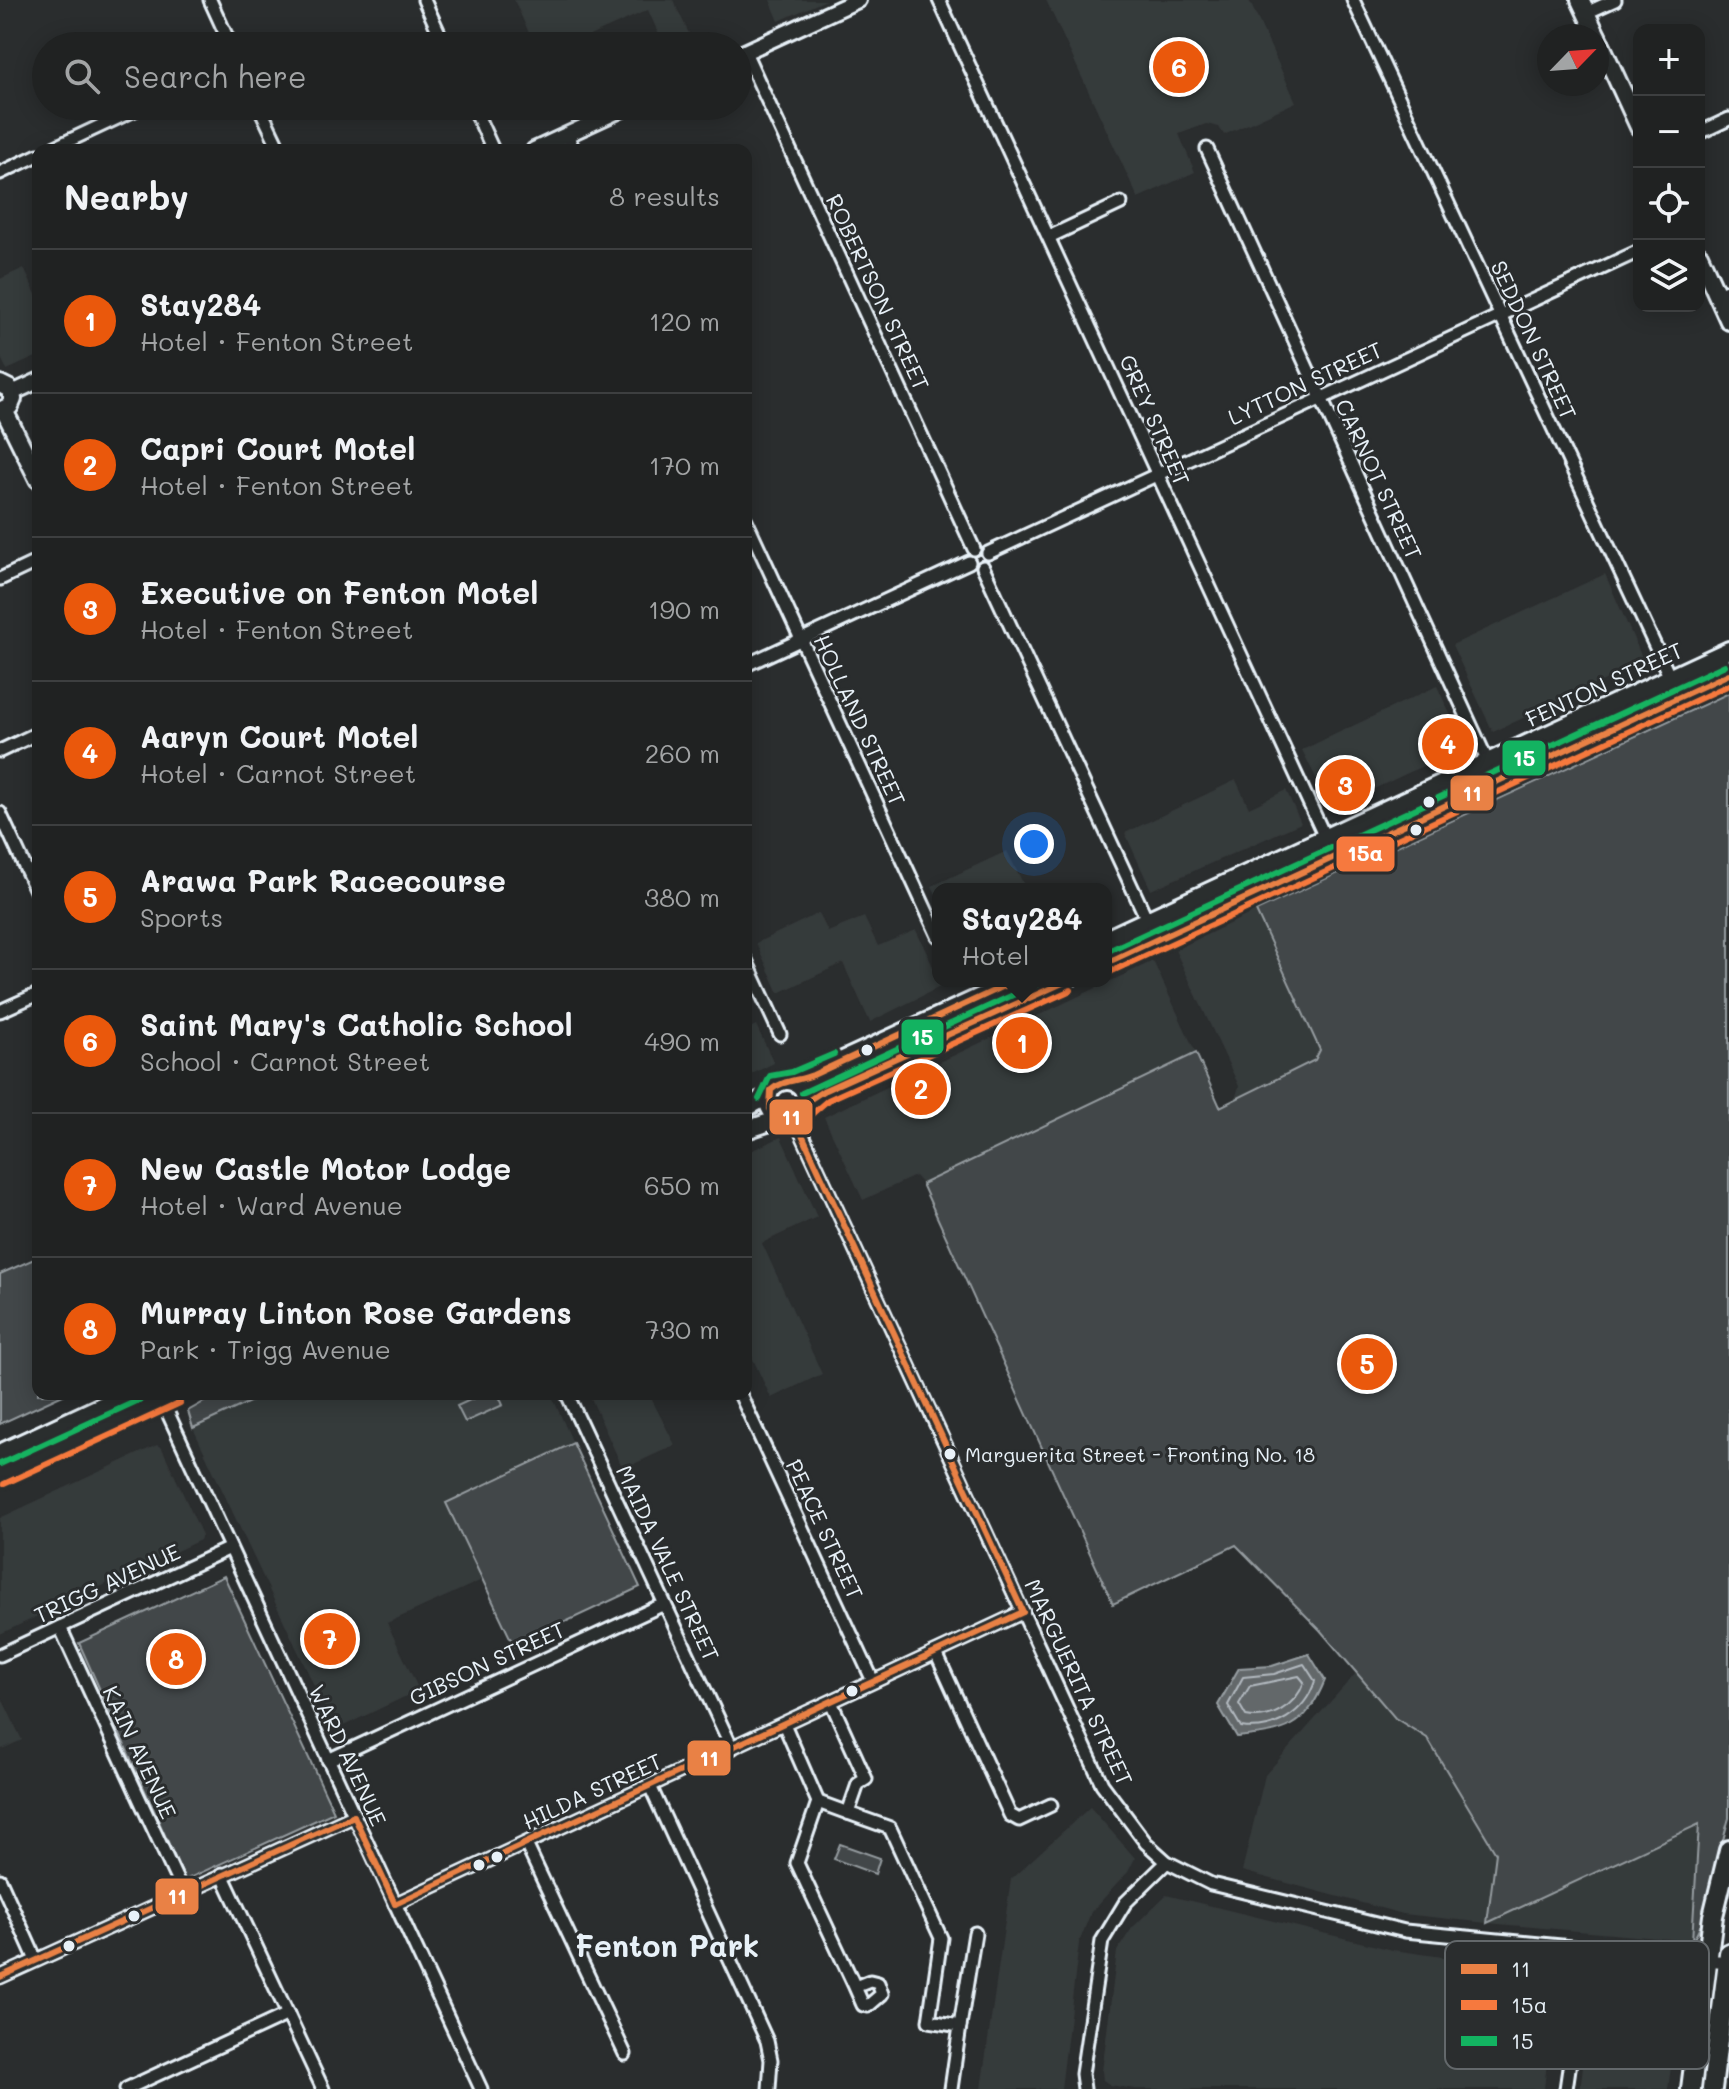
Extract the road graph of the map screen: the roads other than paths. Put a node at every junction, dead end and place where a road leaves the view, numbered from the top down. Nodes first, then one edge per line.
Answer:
1 (210, 0) edge
2 (424, 0) edge
3 (858, 0) edge
4 (939, 0) edge
5 (1353, 0) edge
6 (1615, 0) edge
7 (1583, 7) edge
8 (225, 32) edge
9 (439, 32) edge
10 (752, 49) edge
11 (1609, 62) edge
12 (752, 75) edge
13 (1633, 114) edge
14 (1729, 119) edge
15 (113, 120) edge
16 (266, 120) edge
17 (479, 120) edge
18 (599, 120) edge
19 (1705, 130) edge
20 (567, 135) junction
21 (62, 144) edge
22 (277, 144) edge
23 (490, 144) edge
24 (547, 144) edge
25 (571, 144) edge
26 (1207, 149) dead end
27 (32, 158) edge
28 (0, 173) edge
29 (1121, 203) dead end
30 (1049, 237) junction
31 (1633, 254) edge
32 (1705, 264) edge
33 (1723, 292) edge
34 (1500, 315) junction
35 (1729, 321) edge
36 (32, 382) edge
37 (6, 388) edge
38 (1320, 399) junction
39 (2, 410) edge
40 (32, 468) edge
41 (1157, 473) junction
42 (752, 533) edge
43 (974, 549) junction
44 (988, 553) junction
45 (969, 562) junction
46 (32, 564) edge
47 (983, 567) junction
48 (0, 579) edge
49 (801, 639) junction
50 (1729, 650) edge
51 (752, 662) edge
52 (1729, 674) edge
53 (1669, 678) junction
54 (1679, 697) junction
55 (32, 736) edge
56 (0, 751) edge
57 (1488, 762) junction
58 (1497, 782) junction
59 (0, 813) edge
60 (1325, 838) junction
61 (1334, 857) junction
62 (32, 882) edge
63 (1148, 919) junction
64 (932, 923) edge
65 (1112, 936) edge
66 (1156, 939) junction
67 (1112, 960) edge
68 (752, 973) edge
69 (1002, 987) edge
70 (1054, 987) edge
71 (32, 997) edge
72 (969, 1003) junction
73 (0, 1011) edge
74 (978, 1022) junction
75 (780, 1034) dead end
76 (795, 1082) junction
77 (768, 1096) junction
78 (806, 1102) junction
79 (752, 1105) edge
80 (788, 1118) junction
81 (752, 1128) edge
82 (114, 1400) edge
83 (158, 1400) edge
84 (168, 1400) edge
85 (570, 1400) edge
86 (743, 1400) edge
87 (0, 1453) edge
88 (0, 1475) edge
89 (230, 1548) junction
90 (664, 1604) junction
91 (1023, 1612) junction
92 (60, 1627) junction
93 (936, 1653) junction
94 (0, 1655) edge
95 (873, 1681) junction
96 (831, 1702) junction
97 (784, 1724) junction
98 (732, 1748) junction
99 (328, 1760) junction
100 (650, 1786) junction
101 (818, 1802) junction
102 (1051, 1805) dead end
103 (848, 1813) junction
104 (354, 1816) junction
105 (526, 1844) junction
106 (1729, 1850) edge
107 (1167, 1862) junction
108 (222, 1874) junction
109 (0, 1880) edge
110 (183, 1893) junction
111 (395, 1904) junction
112 (975, 1933) dead end
113 (1496, 1941) edge
114 (1709, 1950) edge
115 (1728, 1958) edge
116 (36, 1960) junction
117 (0, 1977) edge
118 (855, 1987) dead end
119 (288, 2014) junction
120 (960, 2026) junction
121 (625, 2054) dead end
122 (1569, 2069) edge
123 (1693, 2069) edge
124 (126, 2089) edge
125 (323, 2089) edge
126 (481, 2089) edge
127 (769, 2089) edge
128 (951, 2089) edge
129 (1084, 2089) edge
130 (1566, 2089) edge
131 (1691, 2089) edge
132 (1712, 2089) edge

1 - 8 street
2 - 9 street
3 - 10 street
4 - 30 street, GREY STREET
5 - 34 street, SEDDON STREET
6 - 7 street
11 - 13 main road
12 - 43 street, ROBERTSON STREET
14 - 19 street
15 - 21 street
16 - 22 street
17 - 23 street
18 - 20 street
20 - 24 street
20 - 25 street
26 - 38 street, CARNOT STREET
27 - 28 street
29 - 30 street
30 - 41 street, GREY STREET
31 - 34 street, LYTTON STREET
32 - 33 main road
33 - 35 main road
34 - 38 street, LYTTON STREET
34 - 53 street, SEDDON STREET
36 - 37 street
37 - 39 main road
38 - 41 street, LYTTON STREET
38 - 57 street, CARNOT STREET
39 - 40 main road
41 - 44 street, LYTTON STREET
41 - 60 street, GREY STREET
42 - 49 street, HOLLAND STREET
43 - 44 street
43 - 45 street
44 - 47 street
45 - 47 street
45 - 49 street
46 - 48 street
47 - 63 street
49 - 51 street
49 - 64 street, HOLLAND STREET
50 - 53 main road, FENTON STREET
52 - 54 main road, FENTON STREET
53 - 54 street, SEDDON STREET
53 - 57 main road, FENTON STREET
54 - 58 main road, FENTON STREET
55 - 56 street
57 - 58 street, CARNOT STREET
57 - 60 main road, FENTON STREET
58 - 61 main road, FENTON STREET
59 - 62 street
60 - 61 street, GREY STREET
60 - 63 main road, FENTON STREET
61 - 66 main road, FENTON STREET
63 - 65 main road, FENTON STREET
63 - 66 street
66 - 67 main road, FENTON STREET
68 - 75 street
69 - 72 main road
70 - 74 main road
71 - 73 street
72 - 74 main road
72 - 76 main road
74 - 78 main road
76 - 77 main road
76 - 78 main road
77 - 79 main road
77 - 80 main road
78 - 80 main road
80 - 81 main road
80 - 91 street, MARGUERITA STREET
82 - 87 main road
83 - 88 main road
84 - 89 street, WARD AVENUE
85 - 90 street, MAIDA VALE STREET
86 - 95 street, PEACE STREET
89 - 92 street, TRIGG AVENUE
89 - 99 street, WARD AVENUE
90 - 98 street, MAIDA VALE STREET
90 - 99 street, GIBSON STREET
91 - 93 street, HILDA STREET
91 - 107 street, MARGUERITA STREET
92 - 94 street, TRIGG AVENUE
92 - 110 street, KAIN AVENUE
93 - 95 street, HILDA STREET
93 - 102 street
95 - 96 street, HILDA STREET
96 - 97 street, HILDA STREET
96 - 103 street
97 - 98 street, HILDA STREET
97 - 101 street
98 - 100 street, HILDA STREET
99 - 104 street, WARD AVENUE
100 - 105 street, HILDA STREET
100 - 127 street
101 - 103 street
101 - 118 street
103 - 120 street
104 - 108 street
104 - 111 street, WARD AVENUE
105 - 111 street, HILDA STREET
105 - 121 street
106 - 114 main road
107 - 113 street, MARGUERITA STREET
107 - 129 street
108 - 110 street
108 - 119 street
109 - 116 street
110 - 116 street
111 - 126 street, WARD AVENUE
112 - 120 street
115 - 132 main road
116 - 117 street
119 - 124 street
119 - 125 street
120 - 128 street
122 - 130 street
123 - 131 main road

